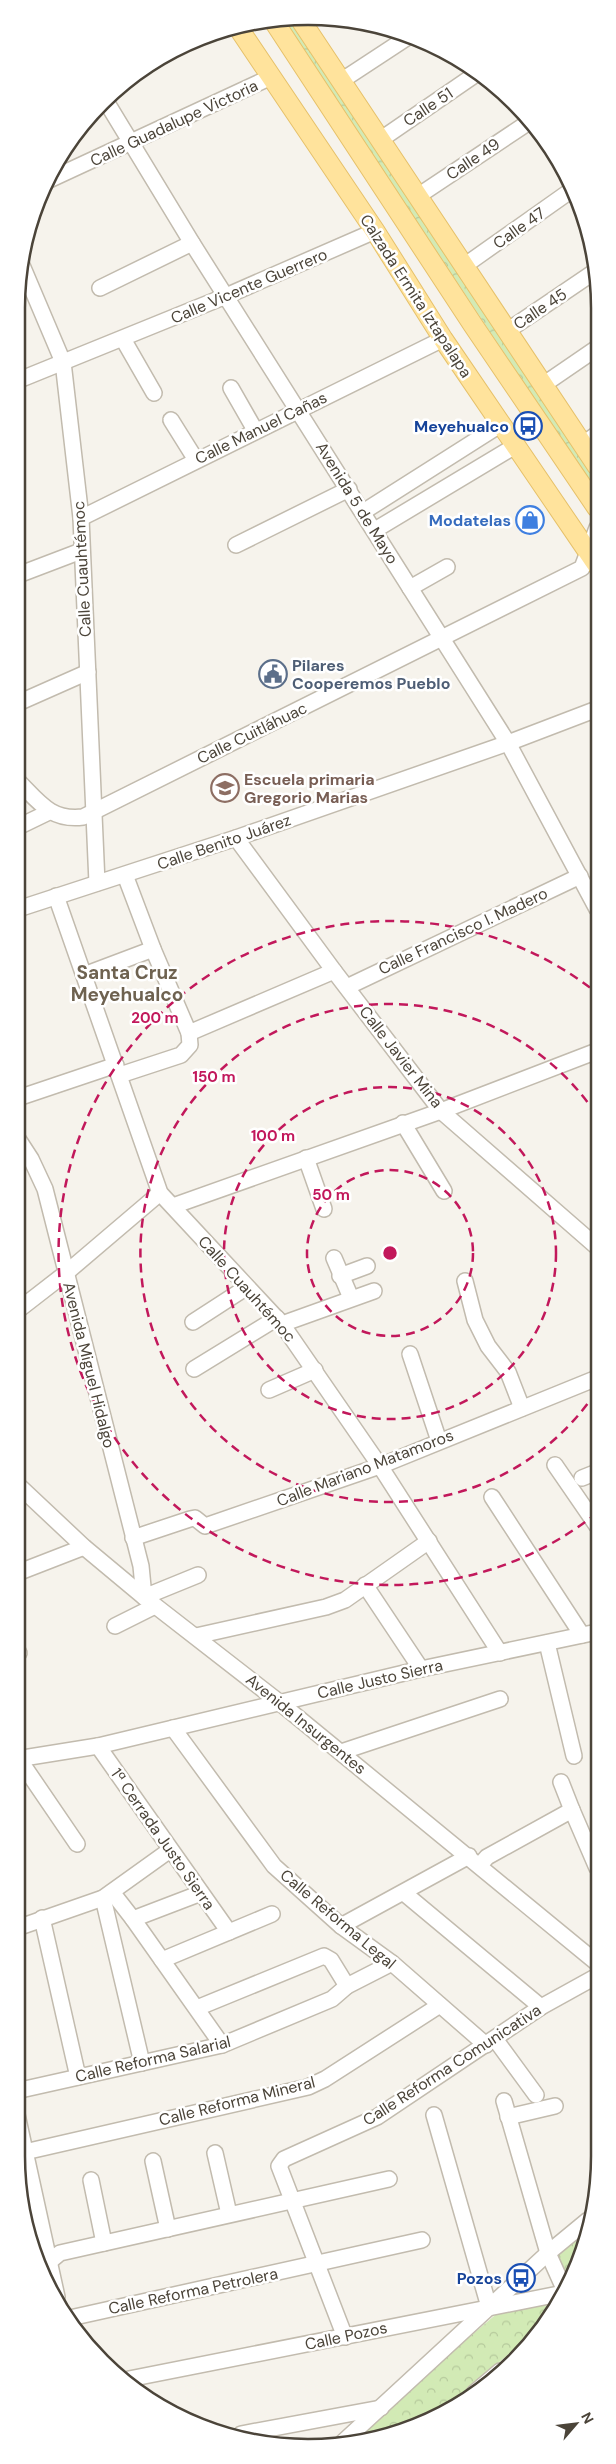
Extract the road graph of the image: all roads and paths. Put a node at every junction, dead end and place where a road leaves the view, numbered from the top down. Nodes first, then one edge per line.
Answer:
1 (304, 25) edge
2 (277, 27) edge
3 (242, 33) edge
4 (402, 41) edge
5 (271, 77) junction
6 (471, 77) edge
7 (341, 81) junction
8 (109, 107) edge
9 (524, 125) edge
10 (380, 140) junction
11 (131, 142) junction
12 (58, 176) edge
13 (566, 194) edge
14 (418, 196) junction
15 (375, 231) junction
16 (192, 243) junction
17 (464, 266) junction
18 (589, 275) edge
19 (27, 276) edge
20 (100, 288) dead end
21 (226, 296) junction
22 (507, 330) junction
23 (122, 339) junction
24 (443, 339) junction
25 (591, 352) edge
26 (63, 362) junction
27 (25, 378) edge
28 (543, 385) junction
29 (231, 388) dead end
30 (154, 393) dead end
31 (298, 409) junction
32 (170, 420) dead end
33 (500, 425) junction
34 (255, 430) junction
35 (590, 439) edge
36 (515, 446) junction
37 (196, 460) junction
38 (349, 489) junction
39 (591, 499) edge
40 (363, 512) junction
41 (81, 518) junction
42 (375, 530) junction
43 (236, 545) dead end
44 (591, 549) edge
45 (81, 551) junction
46 (591, 557) edge
47 (447, 567) dead end
48 (25, 572) edge
49 (410, 588) junction
50 (443, 639) junction
51 (88, 672) junction
52 (25, 700) edge
53 (591, 711) edge
54 (508, 743) junction
55 (25, 788) edge
56 (49, 812) junction
57 (92, 812) junction
58 (25, 824) edge
59 (236, 838) junction
60 (125, 875) junction
61 (580, 876) junction
62 (97, 883) junction
63 (56, 896) junction
64 (591, 897) edge
65 (25, 907) edge
66 (153, 949) junction
67 (334, 971) junction
68 (84, 975) junction
69 (347, 987) junction
70 (189, 1033) junction
71 (591, 1053) edge
72 (118, 1070) junction
73 (25, 1096) edge
74 (442, 1110) junction
75 (403, 1123) junction
76 (25, 1150) edge
77 (306, 1158) junction
78 (444, 1191) dead end
79 (160, 1193) junction
80 (173, 1206) junction
81 (324, 1209) dead end
82 (591, 1242) edge
83 (334, 1258) dead end
84 (367, 1266) dead end
85 (66, 1274) junction
86 (340, 1276) junction
87 (465, 1281) dead end
88 (247, 1287) junction
89 (374, 1290) dead end
90 (351, 1298) junction
91 (25, 1305) edge
92 (279, 1321) junction
93 (193, 1322) dead end
94 (410, 1354) dead end
95 (194, 1369) dead end
96 (315, 1370) junction
97 (591, 1380) edge
98 (270, 1390) dead end
99 (522, 1408) junction
100 (439, 1441) junction
101 (554, 1465) dead end
102 (380, 1466) junction
103 (591, 1474) edge
104 (582, 1478) dead end
105 (25, 1492) edge
106 (492, 1497) dead end
107 (591, 1517) edge
108 (133, 1538) junction
109 (429, 1541) junction
110 (84, 1547) junction
111 (25, 1570) edge
112 (198, 1575) dead end
113 (365, 1584) junction
114 (149, 1601) junction
115 (116, 1626) dead end
116 (590, 1633) edge
117 (196, 1636) junction
118 (547, 1643) junction
119 (500, 1654) junction
120 (421, 1669) junction
121 (500, 1699) dead end
122 (279, 1702) junction
123 (173, 1728) junction
124 (98, 1746) junction
125 (341, 1752) junction
126 (574, 1756) dead end
127 (25, 1758) edge
128 (25, 1769) edge
129 (561, 1782) dead end
130 (572, 1810) junction
131 (77, 1844) dead end
132 (170, 1850) junction
133 (591, 1854) edge
134 (474, 1861) junction
135 (201, 1893) junction
136 (404, 1893) junction
137 (107, 1895) junction
138 (272, 1914) dead end
139 (42, 1918) junction
140 (133, 1919) junction
141 (25, 1925) edge
142 (341, 1926) junction
143 (229, 1932) junction
144 (591, 1948) edge
145 (581, 1949) junction
146 (591, 1958) edge
147 (162, 1960) junction
148 (392, 1963) junction
149 (591, 1979) edge
150 (347, 1986) junction
151 (440, 2005) junction
152 (542, 2007) junction
153 (197, 2008) junction
154 (491, 2042) junction
155 (222, 2045) junction
156 (142, 2064) junction
157 (78, 2077) junction
158 (25, 2089) edge
159 (536, 2095) dead end
160 (504, 2101) dead end
161 (554, 2106) dead end
162 (434, 2115) dead end
163 (508, 2117) junction
164 (25, 2152) edge
165 (215, 2153) dead end
166 (153, 2161) dead end
167 (26, 2179) edge
168 (389, 2179) dead end
169 (91, 2180) dead end
170 (292, 2201) junction
171 (32, 2208) edge
172 (229, 2214) junction
173 (582, 2225) edge
174 (168, 2229) junction
175 (422, 2240) dead end
176 (104, 2243) junction
177 (41, 2249) edge
178 (548, 2253) junction
179 (46, 2262) edge
180 (315, 2264) junction
181 (561, 2284) edge
182 (555, 2294) edge
183 (490, 2306) junction
184 (76, 2317) edge
185 (345, 2337) junction
186 (133, 2378) edge
187 (381, 2408) junction
188 (248, 2433) edge
189 (349, 2436) edge

1 - 7 main road
2 - 39 main road, Calzada Ermita Iztapalapa
3 - 5 main road, Calzada Ermita Iztapalapa
4 - 7 street
5 - 11 street, Calle Guadalupe Victoria
5 - 15 main road, Calzada Ermita Iztapalapa
6 - 10 street, Calle 51
7 - 10 main road
8 - 11 street, Avenida 5 de Mayo
9 - 14 street, Calle 49
10 - 14 main road
11 - 12 street, Calle Guadalupe Victoria
11 - 16 street, Avenida 5 de Mayo
13 - 17 street, Calle 47
14 - 17 main road
15 - 21 street, Calle Vicente Guerrero
15 - 24 main road, Calzada Ermita Iztapalapa
16 - 20 street
16 - 21 street, Avenida 5 de Mayo
17 - 22 main road
18 - 22 street, Calle 45
19 - 26 street, Calle Cuauhtémoc
21 - 23 street, Calle Vicente Guerrero
21 - 31 street, Avenida 5 de Mayo
22 - 28 main road
23 - 26 street, Calle Vicente Guerrero
23 - 30 street
24 - 31 street, Calle Manuel Cañas
24 - 33 main road, Calzada Ermita Iztapalapa
25 - 28 street
26 - 27 street, Calle Vicente Guerrero
26 - 41 street, Calle Cuauhtémoc
28 - 35 main road
29 - 34 street
31 - 34 street, Calle Manuel Cañas
31 - 38 street, Avenida 5 de Mayo
32 - 37 street
33 - 36 main road, Calzada Ermita Iztapalapa
33 - 40 street
34 - 37 street, Calle Manuel Cañas
36 - 42 street
36 - 44 main road, Calzada Ermita Iztapalapa
37 - 41 street, Calle Manuel Cañas
38 - 40 street, Avenida 5 de Mayo
38 - 43 street
40 - 42 street, Avenida 5 de Mayo
41 - 45 street, Calle Cuauhtémoc
42 - 49 street, Avenida 5 de Mayo
45 - 48 street
45 - 51 street, Calle Cuauhtémoc
46 - 50 street, Calle Cuitláhuac
47 - 49 street
49 - 50 street, Avenida 5 de Mayo
50 - 54 street, Avenida 5 de Mayo
50 - 57 street, Calle Cuitláhuac
51 - 52 street
51 - 57 street, Calle Cuauhtémoc
53 - 54 street, Calle Benito Juárez
54 - 59 street, Calle Benito Juárez
54 - 61 street, Avenida 5 de Mayo
55 - 56 street
56 - 57 street, Calle Cuitláhuac
56 - 58 street
57 - 62 street, Calle Cuauhtémoc
59 - 60 street, Calle Benito Juárez
59 - 67 street, Calle Javier Mina
60 - 62 street, Calle Benito Juárez
60 - 66 street
61 - 64 street, Avenida 5 de Mayo
61 - 69 street, Calle Francisco I. Madero
62 - 63 street, Calle Benito Juárez
63 - 65 street, Calle Benito Juárez
63 - 68 street, Calle Cuauhtémoc
66 - 68 street
66 - 70 street
67 - 69 street, Calle Javier Mina
67 - 70 street
68 - 72 street, Calle Cuauhtémoc
69 - 74 street, Calle Javier Mina
70 - 72 street
71 - 74 street
72 - 73 street
72 - 79 street, Calle Cuauhtémoc
74 - 75 street
74 - 82 street, Calle Javier Mina
75 - 77 street
75 - 78 street
76 - 85 street, Avenida Miguel Hidalgo
77 - 80 street
77 - 81 street
79 - 80 street, Calle Cuauhtémoc
79 - 85 street
80 - 88 street, Calle Cuauhtémoc
83 - 86 street
84 - 86 street
85 - 91 street
85 - 108 street, Avenida Miguel Hidalgo
86 - 90 street
87 - 99 street
88 - 92 street, Calle Cuauhtémoc
88 - 93 street
89 - 90 street
90 - 92 street
92 - 95 street
92 - 96 street, Calle Cuauhtémoc
94 - 100 street
96 - 98 street
96 - 102 street, Calle Cuauhtémoc
97 - 99 street, Calle Mariano Matamoros
99 - 100 street, Calle Mariano Matamoros
100 - 102 street, Calle Mariano Matamoros
101 - 107 street
102 - 108 street, Calle Mariano Matamoros
102 - 109 street, Calle Cuauhtémoc
103 - 104 street
105 - 110 street, Avenida Insurgentes
106 - 116 street
108 - 114 street, Avenida Miguel Hidalgo
109 - 113 street
109 - 119 street, Calle Cuauhtémoc
110 - 111 street
110 - 114 street, Avenida Insurgentes
112 - 114 street
113 - 117 street
113 - 120 street
114 - 115 street
114 - 117 street, Avenida Insurgentes
116 - 118 street, Calle Justo Sierra
117 - 122 street, Avenida Insurgentes
118 - 119 street, Calle Justo Sierra
118 - 126 street
119 - 120 street, Calle Justo Sierra
120 - 122 street, Calle Justo Sierra
121 - 125 street
122 - 123 street, Calle Justo Sierra
122 - 125 street, Avenida Insurgentes
123 - 124 street, Calle Justo Sierra
123 - 142 street, Calle Reforma Legal
124 - 127 street, Calle Justo Sierra
124 - 132 street, 1ª Cerrada Justo Sierra
125 - 134 street, Avenida Insurgentes
128 - 131 street
129 - 130 street
130 - 133 street
130 - 134 street
132 - 135 street, 1ª Cerrada Justo Sierra
132 - 137 street
134 - 136 street
134 - 145 street, Avenida Insurgentes
135 - 140 street
135 - 143 street, 1ª Cerrada Justo Sierra
136 - 142 street
136 - 152 street
137 - 139 street
137 - 140 street
137 - 156 street
138 - 143 street
139 - 141 street
139 - 157 street
140 - 147 street
142 - 148 street, Calle Reforma Legal
143 - 147 street
144 - 145 street
145 - 146 street, Avenida Insurgentes
147 - 153 street
148 - 150 street, Calle Reforma Salarial
148 - 151 street, Calle Reforma Legal
149 - 152 street, Calle Reforma Comunicativa
150 - 153 street
150 - 155 street, Calle Reforma Salarial
151 - 154 street, Calle Reforma Legal
151 - 164 street, Calle Reforma Mineral
152 - 154 street, Calle Reforma Comunicativa
153 - 155 street
154 - 159 street, Calle Reforma Legal
154 - 170 street, Calle Reforma Comunicativa
155 - 156 street, Calle Reforma Salarial
156 - 157 street, Calle Reforma Salarial
157 - 158 street, Calle Reforma Salarial
160 - 163 street
161 - 163 street
162 - 183 street
163 - 178 street
165 - 172 street
166 - 174 street
167 - 171 street
168 - 170 street
169 - 176 street
170 - 172 street
170 - 180 street
171 - 177 street
172 - 174 street
173 - 178 street
174 - 176 street
175 - 180 street, Calle Reforma Petrolera
176 - 179 street
178 - 181 street
178 - 183 street
180 - 184 street, Calle Reforma Petrolera
180 - 185 street
182 - 183 street, Calle Pozos
183 - 185 street, Calle Pozos
183 - 187 street
185 - 186 street, Calle Pozos
187 - 188 street
187 - 189 street

